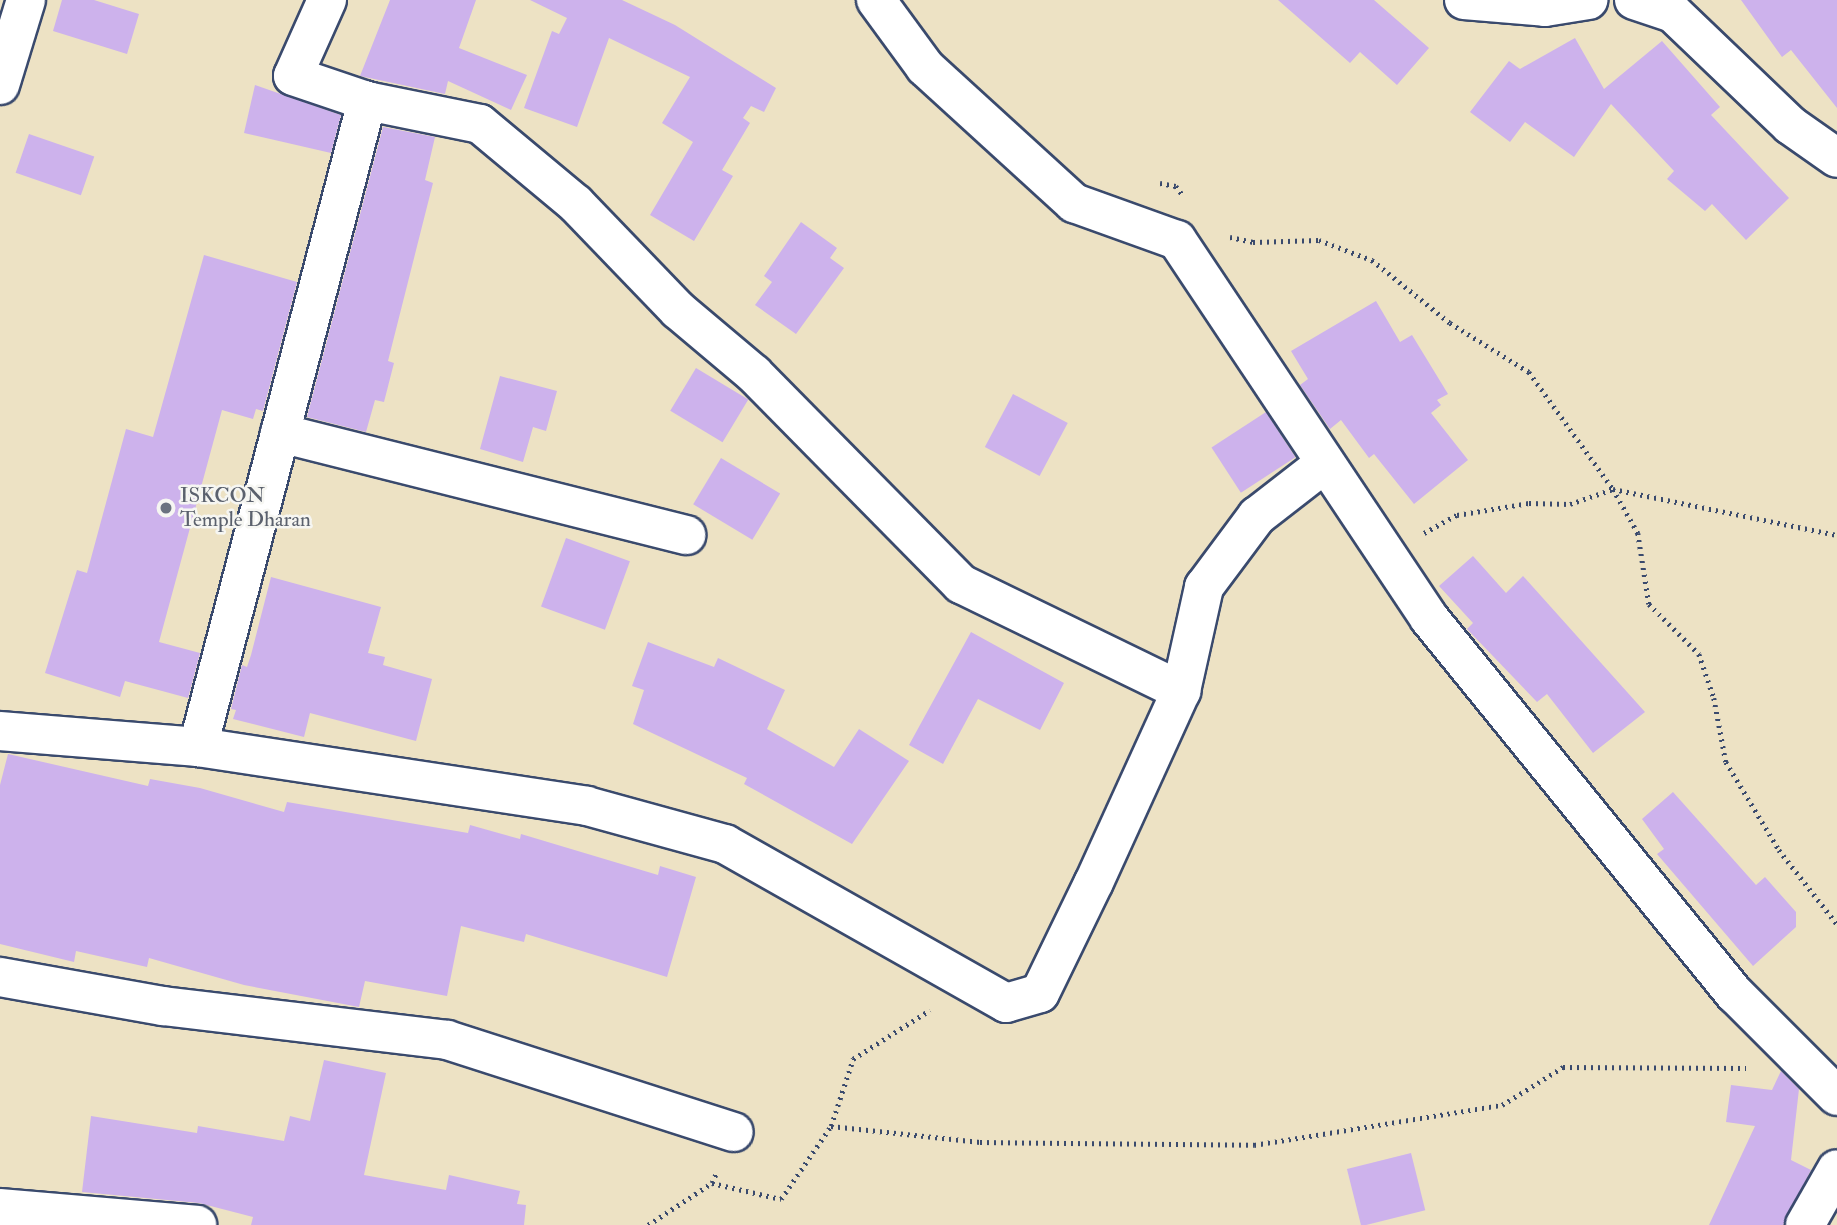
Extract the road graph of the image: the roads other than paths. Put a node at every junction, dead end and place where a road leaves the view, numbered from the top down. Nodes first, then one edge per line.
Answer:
1 (26, 0) edge
2 (327, 0) edge
3 (876, 0) edge
4 (1464, 0) edge
5 (1588, 0) edge
6 (1634, 0) edge
7 (1674, 7) edge
8 (0, 85) edge
9 (367, 101) junction
10 (1837, 158) edge
11 (280, 433) junction
12 (1324, 464) junction
13 (686, 535) dead end
14 (1181, 691) junction
15 (0, 730) edge
16 (198, 747) junction
17 (0, 977) edge
18 (1837, 1096) edge
19 (734, 1132) road end
20 (1837, 1169) edge
21 (0, 1208) edge
22 (197, 1225) edge
23 (1805, 1225) edge

1 - 8 street
2 - 9 street
3 - 12 street
4 - 5 street
6 - 7 street
7 - 10 street
9 - 11 street
9 - 14 street
11 - 13 street
11 - 16 street
12 - 14 street
12 - 18 street
14 - 16 street
15 - 16 street
17 - 19 street
20 - 23 street
21 - 22 street

